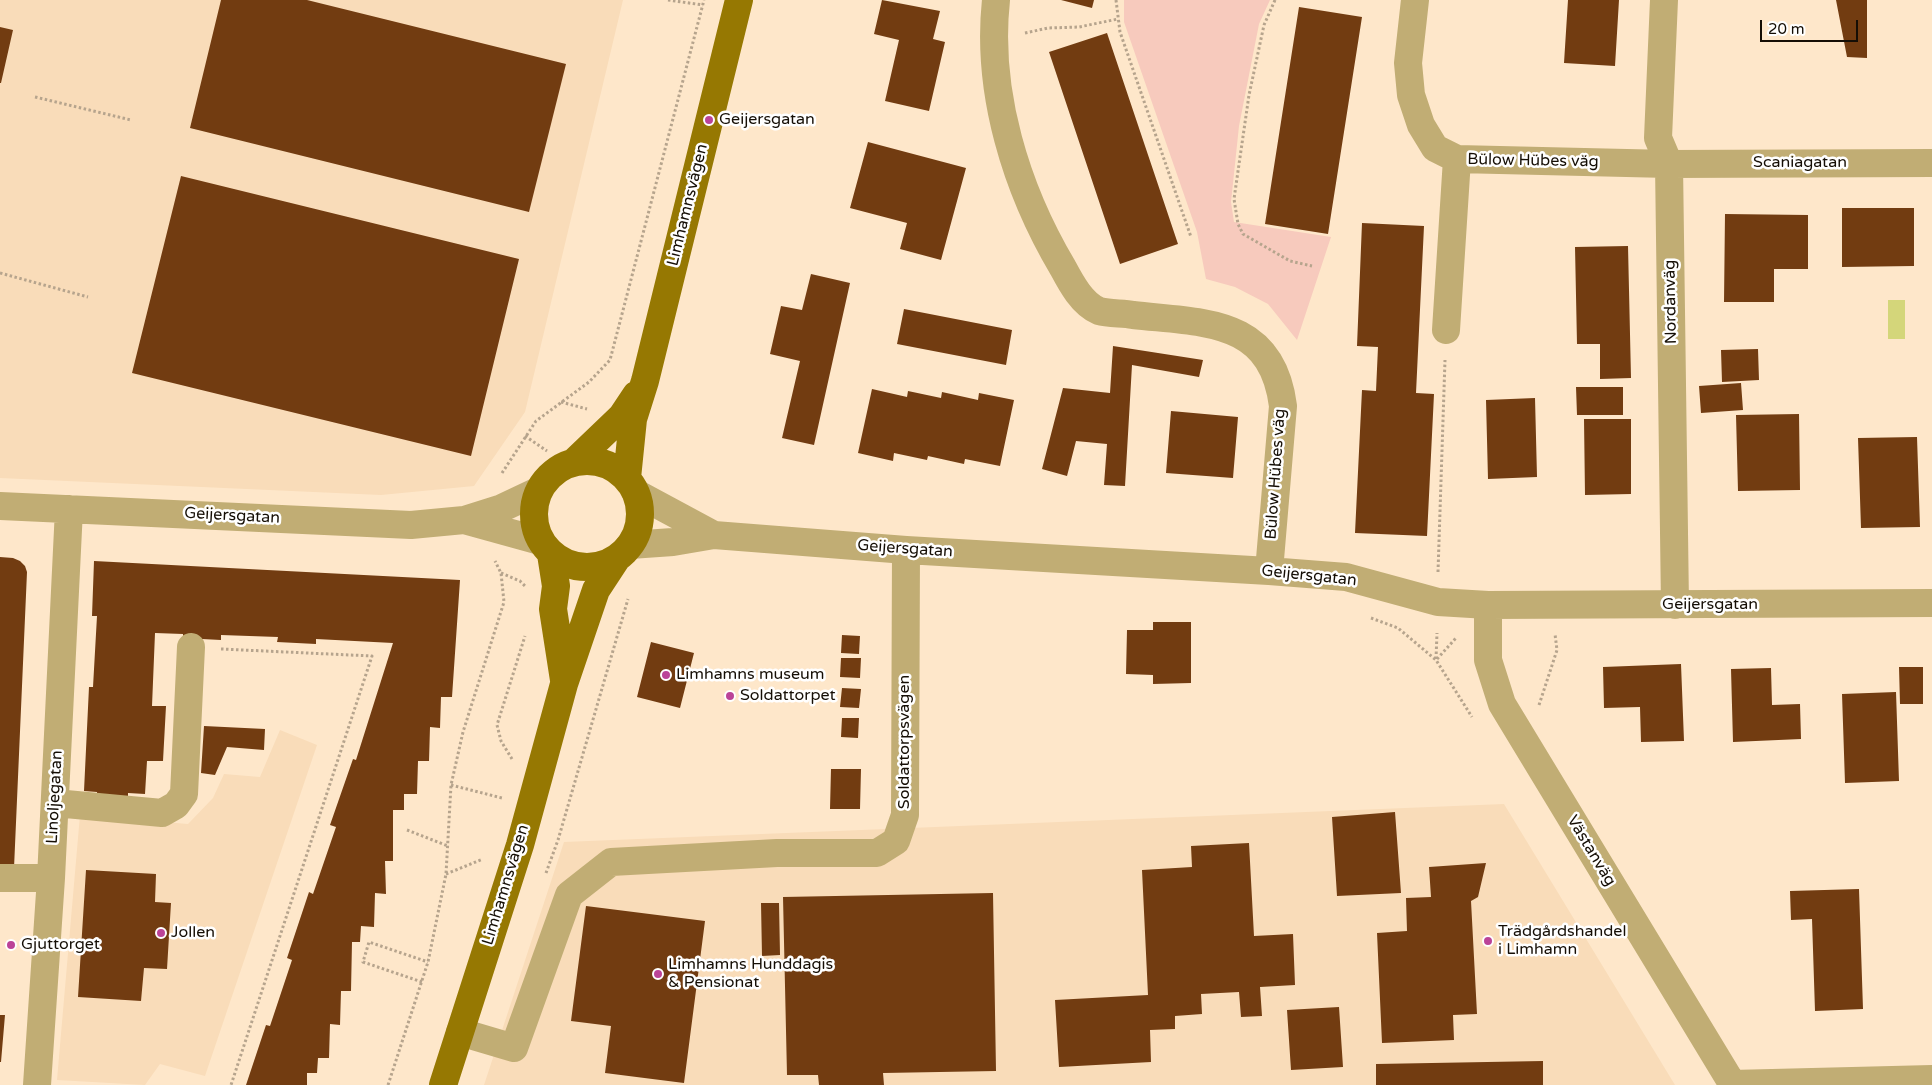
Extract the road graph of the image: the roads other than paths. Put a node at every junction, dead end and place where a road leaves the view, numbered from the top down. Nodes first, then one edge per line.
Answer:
1 (739, 0) edge
2 (996, 0) edge
3 (1415, 0) edge
4 (1664, 0) edge
5 (1457, 159) junction
6 (1932, 163) edge
7 (1669, 164) junction
8 (1446, 330) road end
9 (645, 381) junction
10 (575, 461) junction
11 (631, 485) junction
12 (538, 491) junction
13 (0, 506) edge
14 (69, 509) junction
15 (464, 520) junction
16 (714, 535) junction
17 (546, 548) junction
18 (906, 550) junction
19 (624, 552) junction
20 (1269, 571) junction
21 (1932, 603) edge
22 (1488, 605) junction
23 (1675, 605) junction
24 (191, 647) road end
25 (564, 684) junction
26 (55, 803) junction
27 (0, 878) edge
28 (51, 878) junction
29 (460, 1032) junction
30 (1932, 1080) edge
31 (37, 1085) edge
32 (443, 1085) edge
33 (1733, 1085) edge

1 - 9 main road, Limhamnsvägen
2 - 20 street, Bülow Hübes väg
3 - 5 street, Bülow Hübes väg
4 - 7 street, Nordanväg
5 - 7 street, Bülow Hübes väg
5 - 8 street
6 - 7 street, Scaniagatan
7 - 23 street, Nordanväg
9 - 10 main road, Limhamnsvägen
9 - 11 main road, Limhamnsvägen
10 - 11 main road
10 - 12 main road
11 - 16 street, Geijersgatan
11 - 19 main road
12 - 15 street, Geijersgatan
12 - 17 main road
13 - 14 street, Geijersgatan
14 - 15 street, Geijersgatan
14 - 26 street, Linoljegatan
15 - 17 street, Geijersgatan
16 - 18 street, Geijersgatan
16 - 19 street, Geijersgatan
17 - 19 main road
17 - 25 main road, Limhamnsvägen
18 - 20 street, Geijersgatan
18 - 29 street, Soldattorpsvägen
19 - 25 main road, Limhamnsvägen
20 - 22 street, Geijersgatan
21 - 23 street, Geijersgatan
22 - 23 street, Geijersgatan
22 - 33 street, Västanväg
24 - 26 street
25 - 29 main road, Limhamnsvägen
26 - 28 street, Linoljegatan
27 - 28 street
28 - 31 street, Linoljegatan
29 - 32 main road, Limhamnsvägen
30 - 33 street

